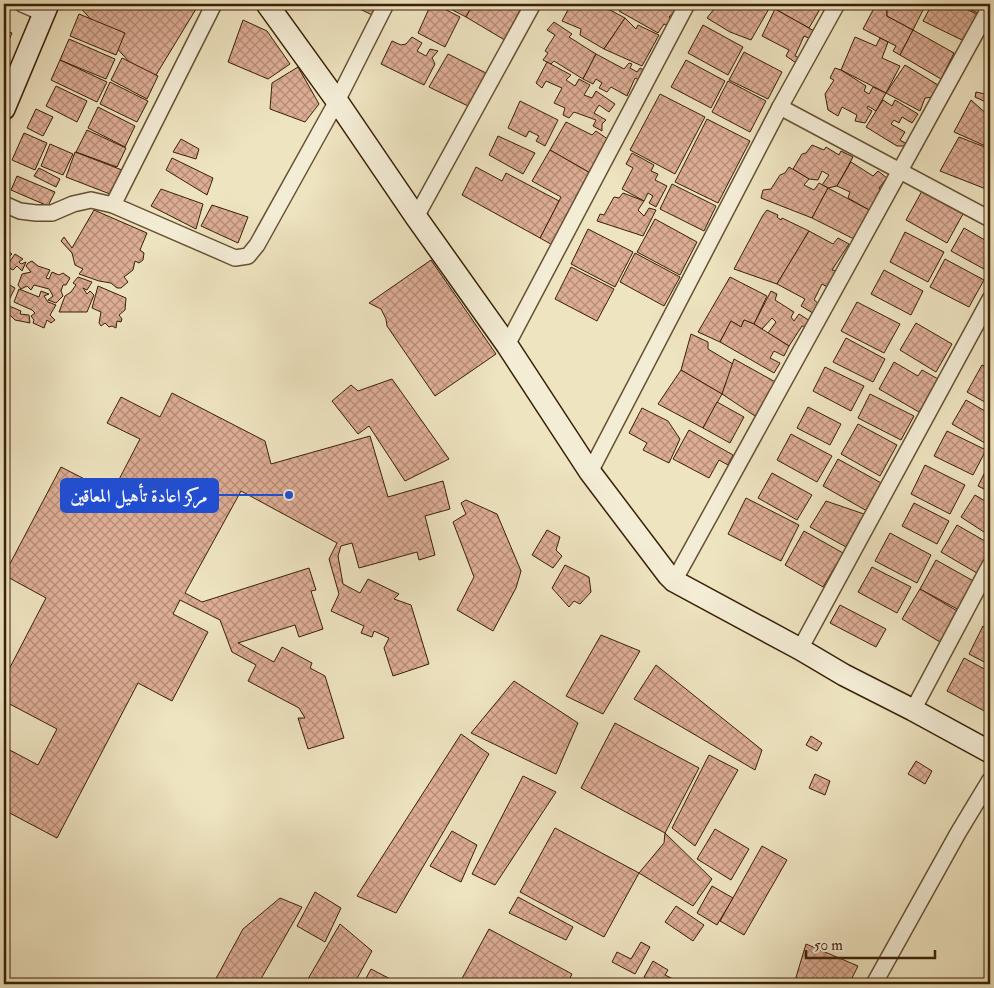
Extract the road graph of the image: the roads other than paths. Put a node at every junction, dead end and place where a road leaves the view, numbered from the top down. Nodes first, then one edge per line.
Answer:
1 (22, 4) edge
2 (214, 4) edge
3 (267, 4) edge
4 (386, 4) edge
5 (533, 4) edge
6 (687, 4) edge
7 (837, 4) edge
8 (990, 7) edge
9 (45, 8) edge
10 (337, 101) junction
11 (780, 107) junction
12 (4, 110) edge
13 (900, 171) junction
14 (4, 204) edge
15 (113, 205) junction
16 (416, 217) junction
17 (990, 219) edge
18 (990, 299) edge
19 (507, 345) junction
20 (590, 472) junction
21 (990, 565) edge
22 (674, 581) junction
23 (800, 649) junction
24 (913, 710) junction
25 (990, 752) edge
26 (990, 780) edge
27 (874, 984) edge

1 - 9 street
2 - 15 street
3 - 10 street
4 - 10 street
5 - 16 street
6 - 19 street
7 - 11 street
8 - 13 street
9 - 12 street
10 - 15 street
10 - 16 street
11 - 13 street
11 - 20 street
13 - 17 street
13 - 22 street
14 - 15 street
16 - 19 street
18 - 23 street
19 - 20 street
20 - 22 street
21 - 24 street
22 - 23 street
23 - 24 street
24 - 25 street
26 - 27 street

